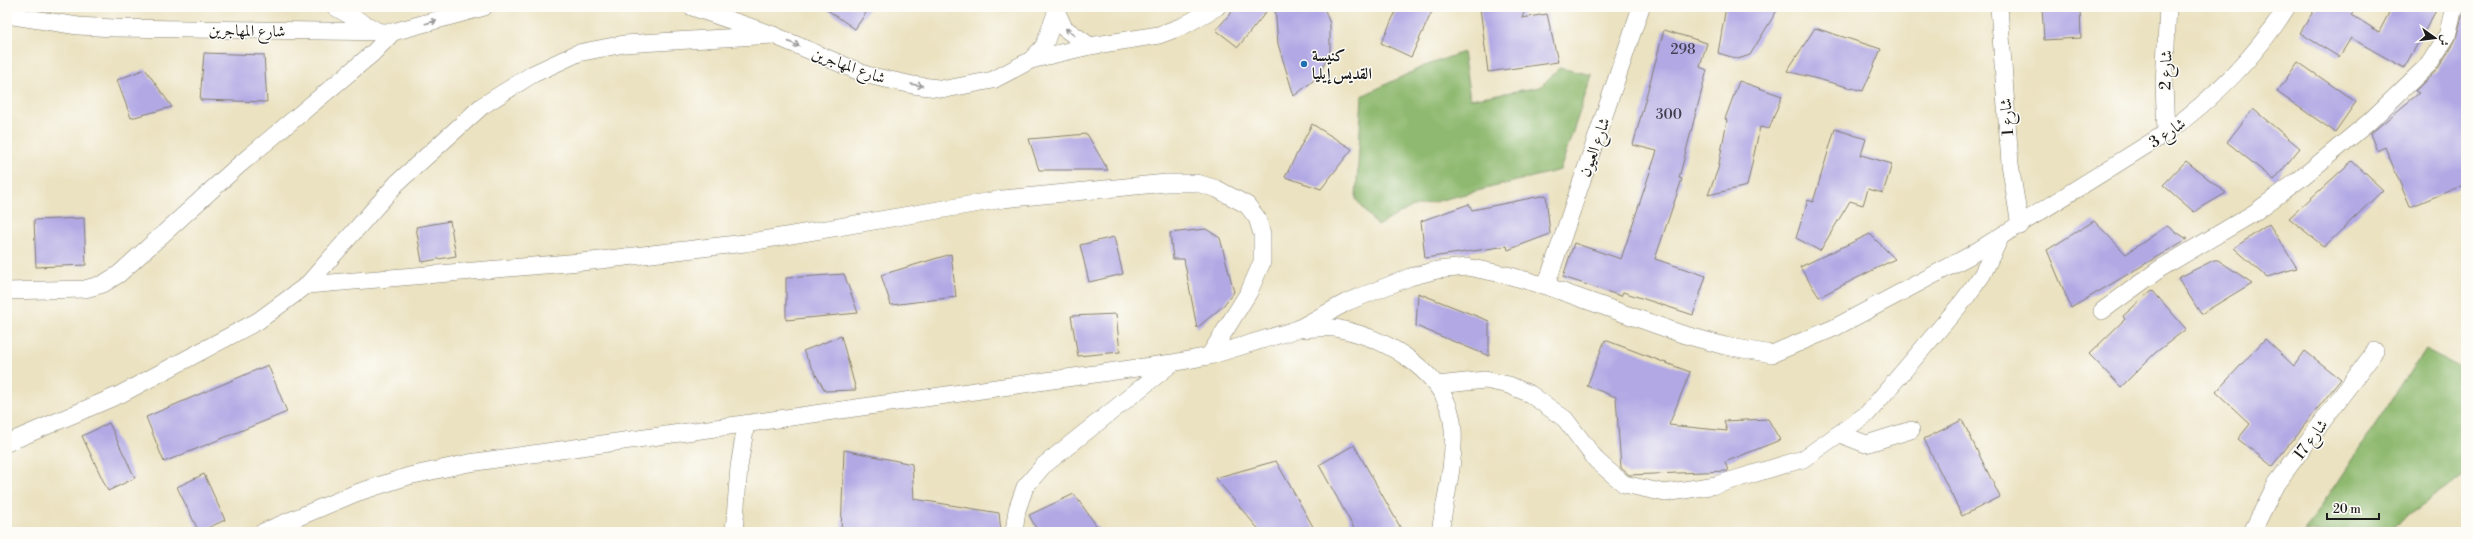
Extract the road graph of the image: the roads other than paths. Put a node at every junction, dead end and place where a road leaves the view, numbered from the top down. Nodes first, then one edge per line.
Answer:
1 (336, 7) edge
2 (484, 7) edge
3 (692, 7) edge
4 (1217, 7) edge
5 (1641, 7) edge
6 (1999, 7) edge
7 (2168, 7) edge
8 (2287, 7) edge
9 (2454, 7) edge
10 (1055, 10) edge
11 (7, 15) edge
12 (386, 32) junction
13 (773, 35) junction
14 (1090, 46) junction
15 (1031, 60) junction
16 (2166, 133) junction
17 (2020, 226) junction
18 (2000, 238) junction
19 (307, 285) junction
20 (1546, 286) junction
21 (7, 291) edge
22 (2102, 312) dead end
23 (1298, 329) junction
24 (2375, 351) dead end
25 (1209, 356) junction
26 (1172, 363) junction
27 (1437, 385) junction
28 (746, 424) junction
29 (1911, 430) dead end
30 (1840, 434) junction
31 (7, 443) edge
32 (284, 527) edge
33 (263, 532) edge
34 (734, 532) edge
35 (1014, 532) edge
36 (1440, 532) edge
37 (2252, 532) edge

1 - 12 street
12 -> 2 street, شارع المهاجرين
3 - 13 street, شارع المهاجرين
4 - 14 street, شارع المهاجرين
5 - 20 street, شارع العيون
6 - 17 street, شارع 1
7 - 16 street, شارع 2
8 - 16 street, شارع 3
9 - 22 street
14 -> 10 street
10 - 15 street, شارع المهاجرين
11 - 12 street, شارع المهاجرين
12 - 21 street
13 -> 15 street, شارع المهاجرين
13 - 19 street
14 - 15 street, شارع المهاجرين
16 - 17 street, شارع 3
17 - 18 street, شارع 3
18 - 20 street, شارع 3
18 - 30 street
19 - 25 street
19 - 31 street
20 - 23 street, شارع 3
23 - 25 street
23 - 27 street
24 - 37 street, شارع 17
25 - 26 street
26 - 28 street
26 - 35 street
27 - 30 street
27 - 36 street
28 - 32 street
28 - 34 street
29 - 30 street
32 - 33 street

